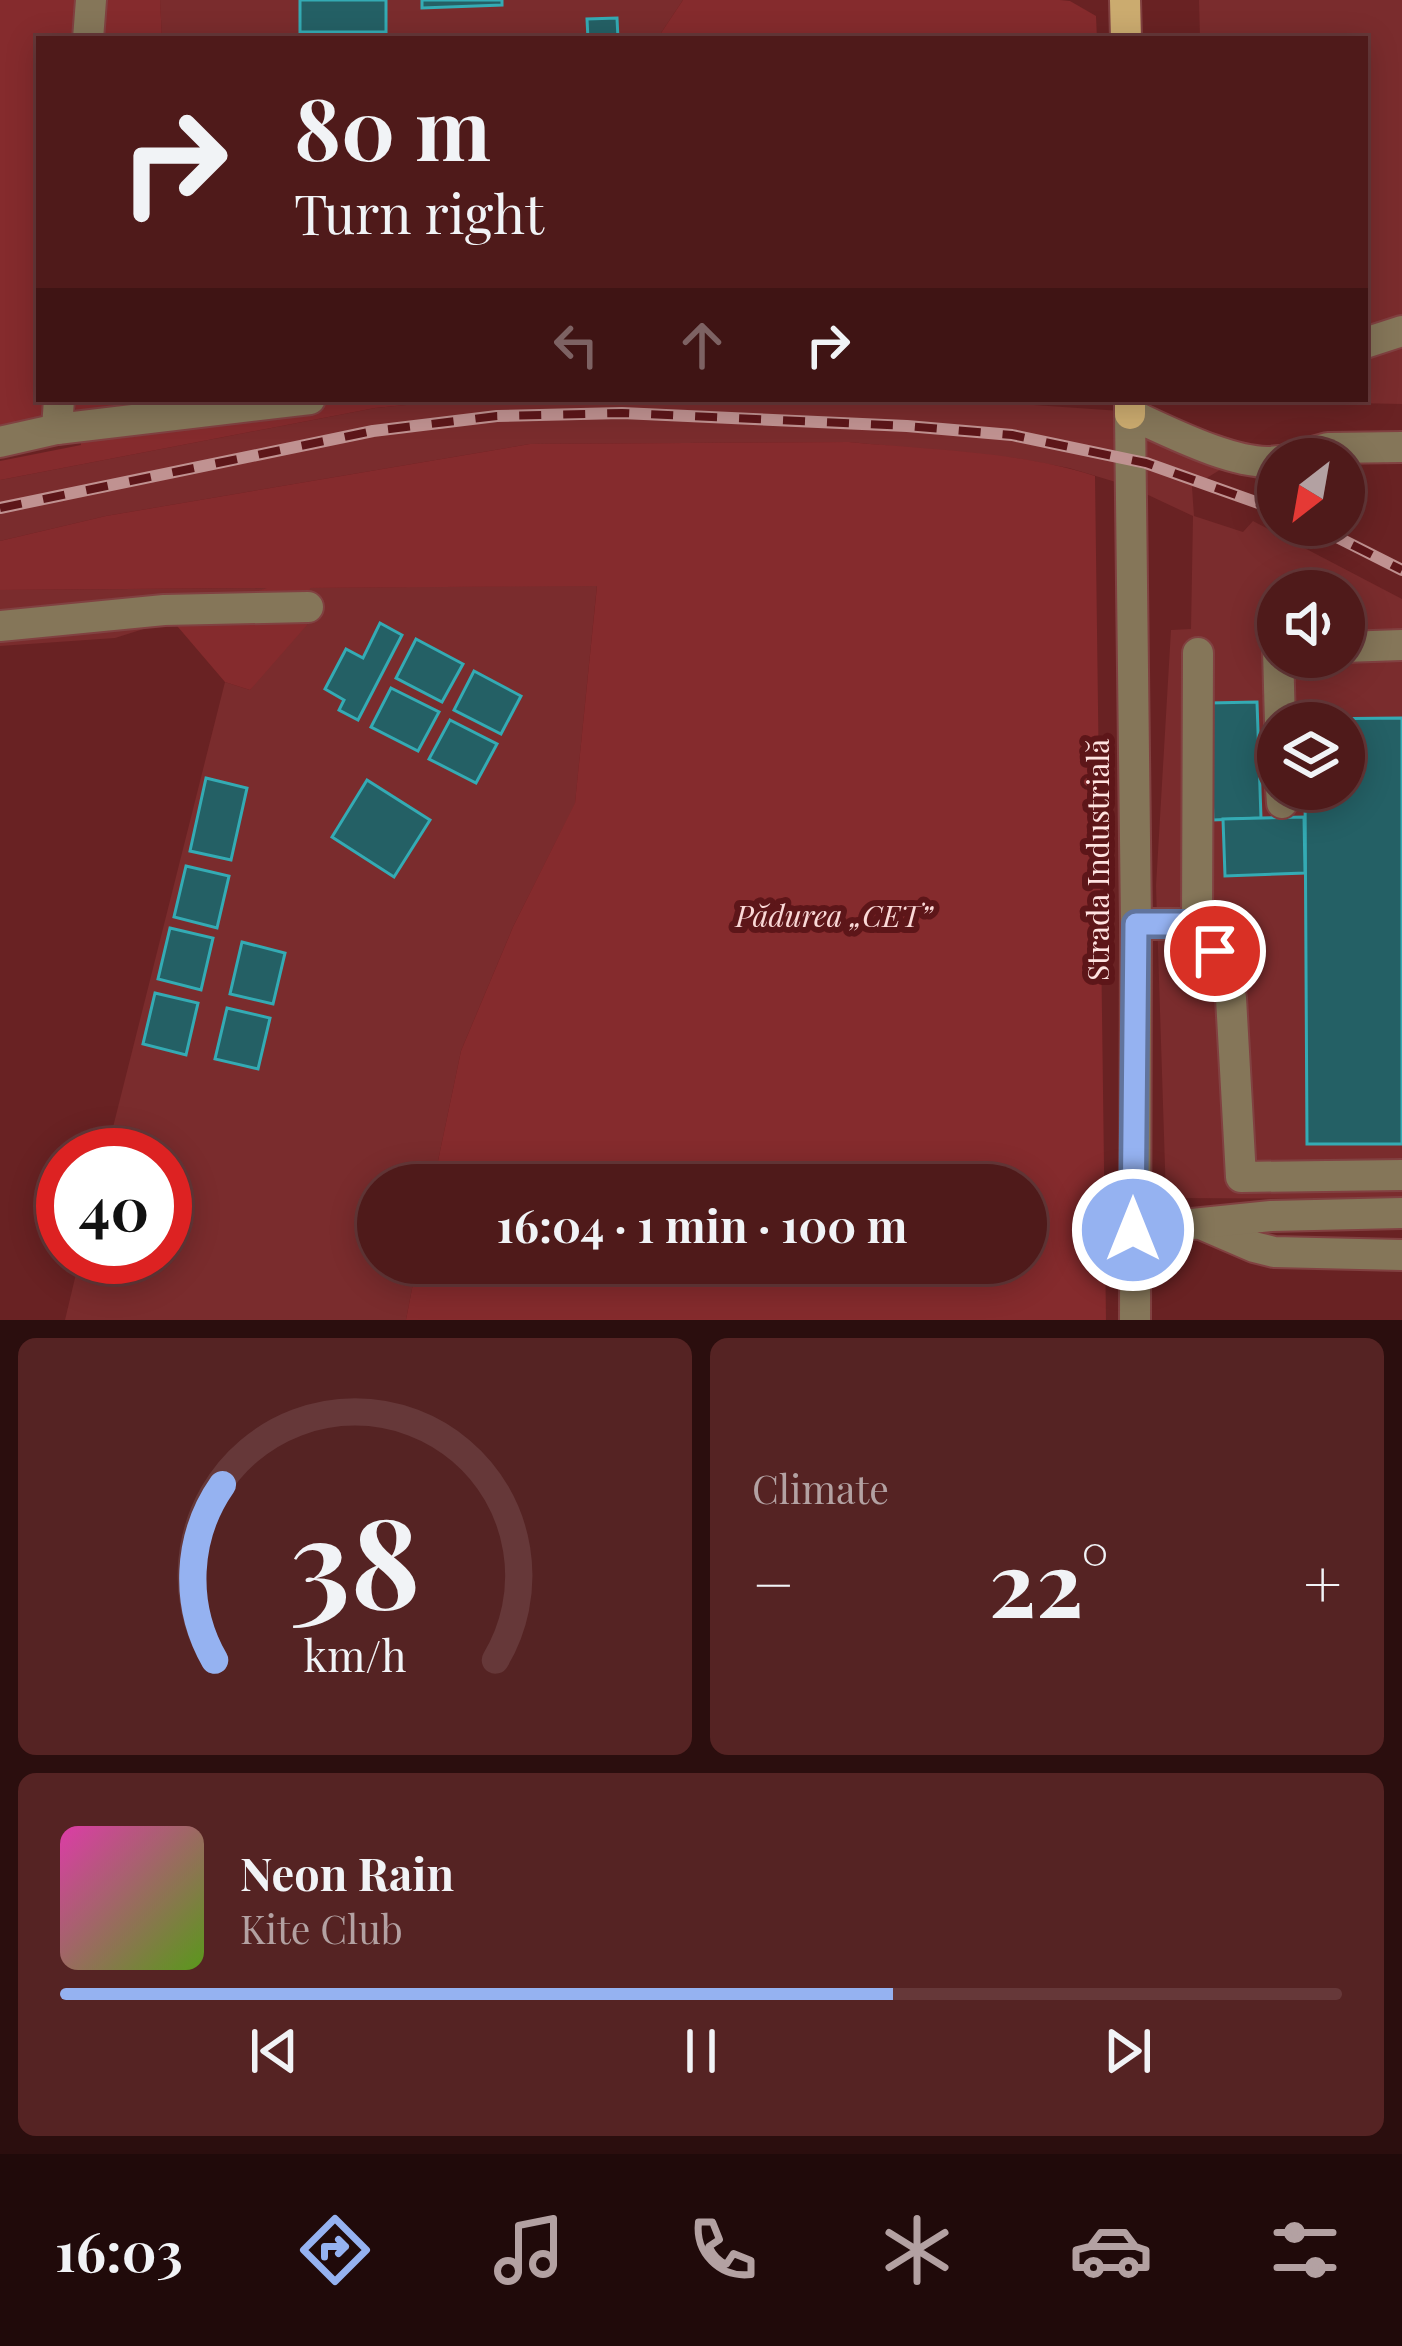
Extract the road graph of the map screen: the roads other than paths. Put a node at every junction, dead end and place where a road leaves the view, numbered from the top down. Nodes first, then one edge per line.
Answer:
1 (91, 0) edge
2 (1125, 0) edge
3 (88, 36) edge
4 (1126, 36) edge
5 (1402, 331) edge
6 (1368, 342) edge
7 (260, 402) edge
8 (1130, 407) edge
9 (58, 414) edge
10 (0, 442) edge
11 (1365, 448) edge
12 (1402, 448) edge
13 (1257, 461) edge
14 (308, 608) dead end
15 (0, 626) edge
16 (1402, 645) edge
17 (1365, 646) edge
18 (1198, 653) dead end
19 (1136, 924) junction
20 (1197, 924) junction
21 (1402, 1175) edge
22 (1402, 1213) edge
23 (1201, 1223) junction
24 (1133, 1230) junction
25 (1402, 1255) edge
26 (1135, 1320) edge

1 - 3 street
2 - 4 main road
5 - 6 street
7 - 9 street
8 - 13 street
8 - 19 street, Strada Industrială
9 - 10 street
11 - 12 street
14 - 15 street
16 - 17 street
18 - 20 street
19 - 20 street
19 - 24 street, Strada Industrială
20 - 21 street
22 - 23 street
23 - 24 street
23 - 25 street
24 - 26 street, Strada Industrială

